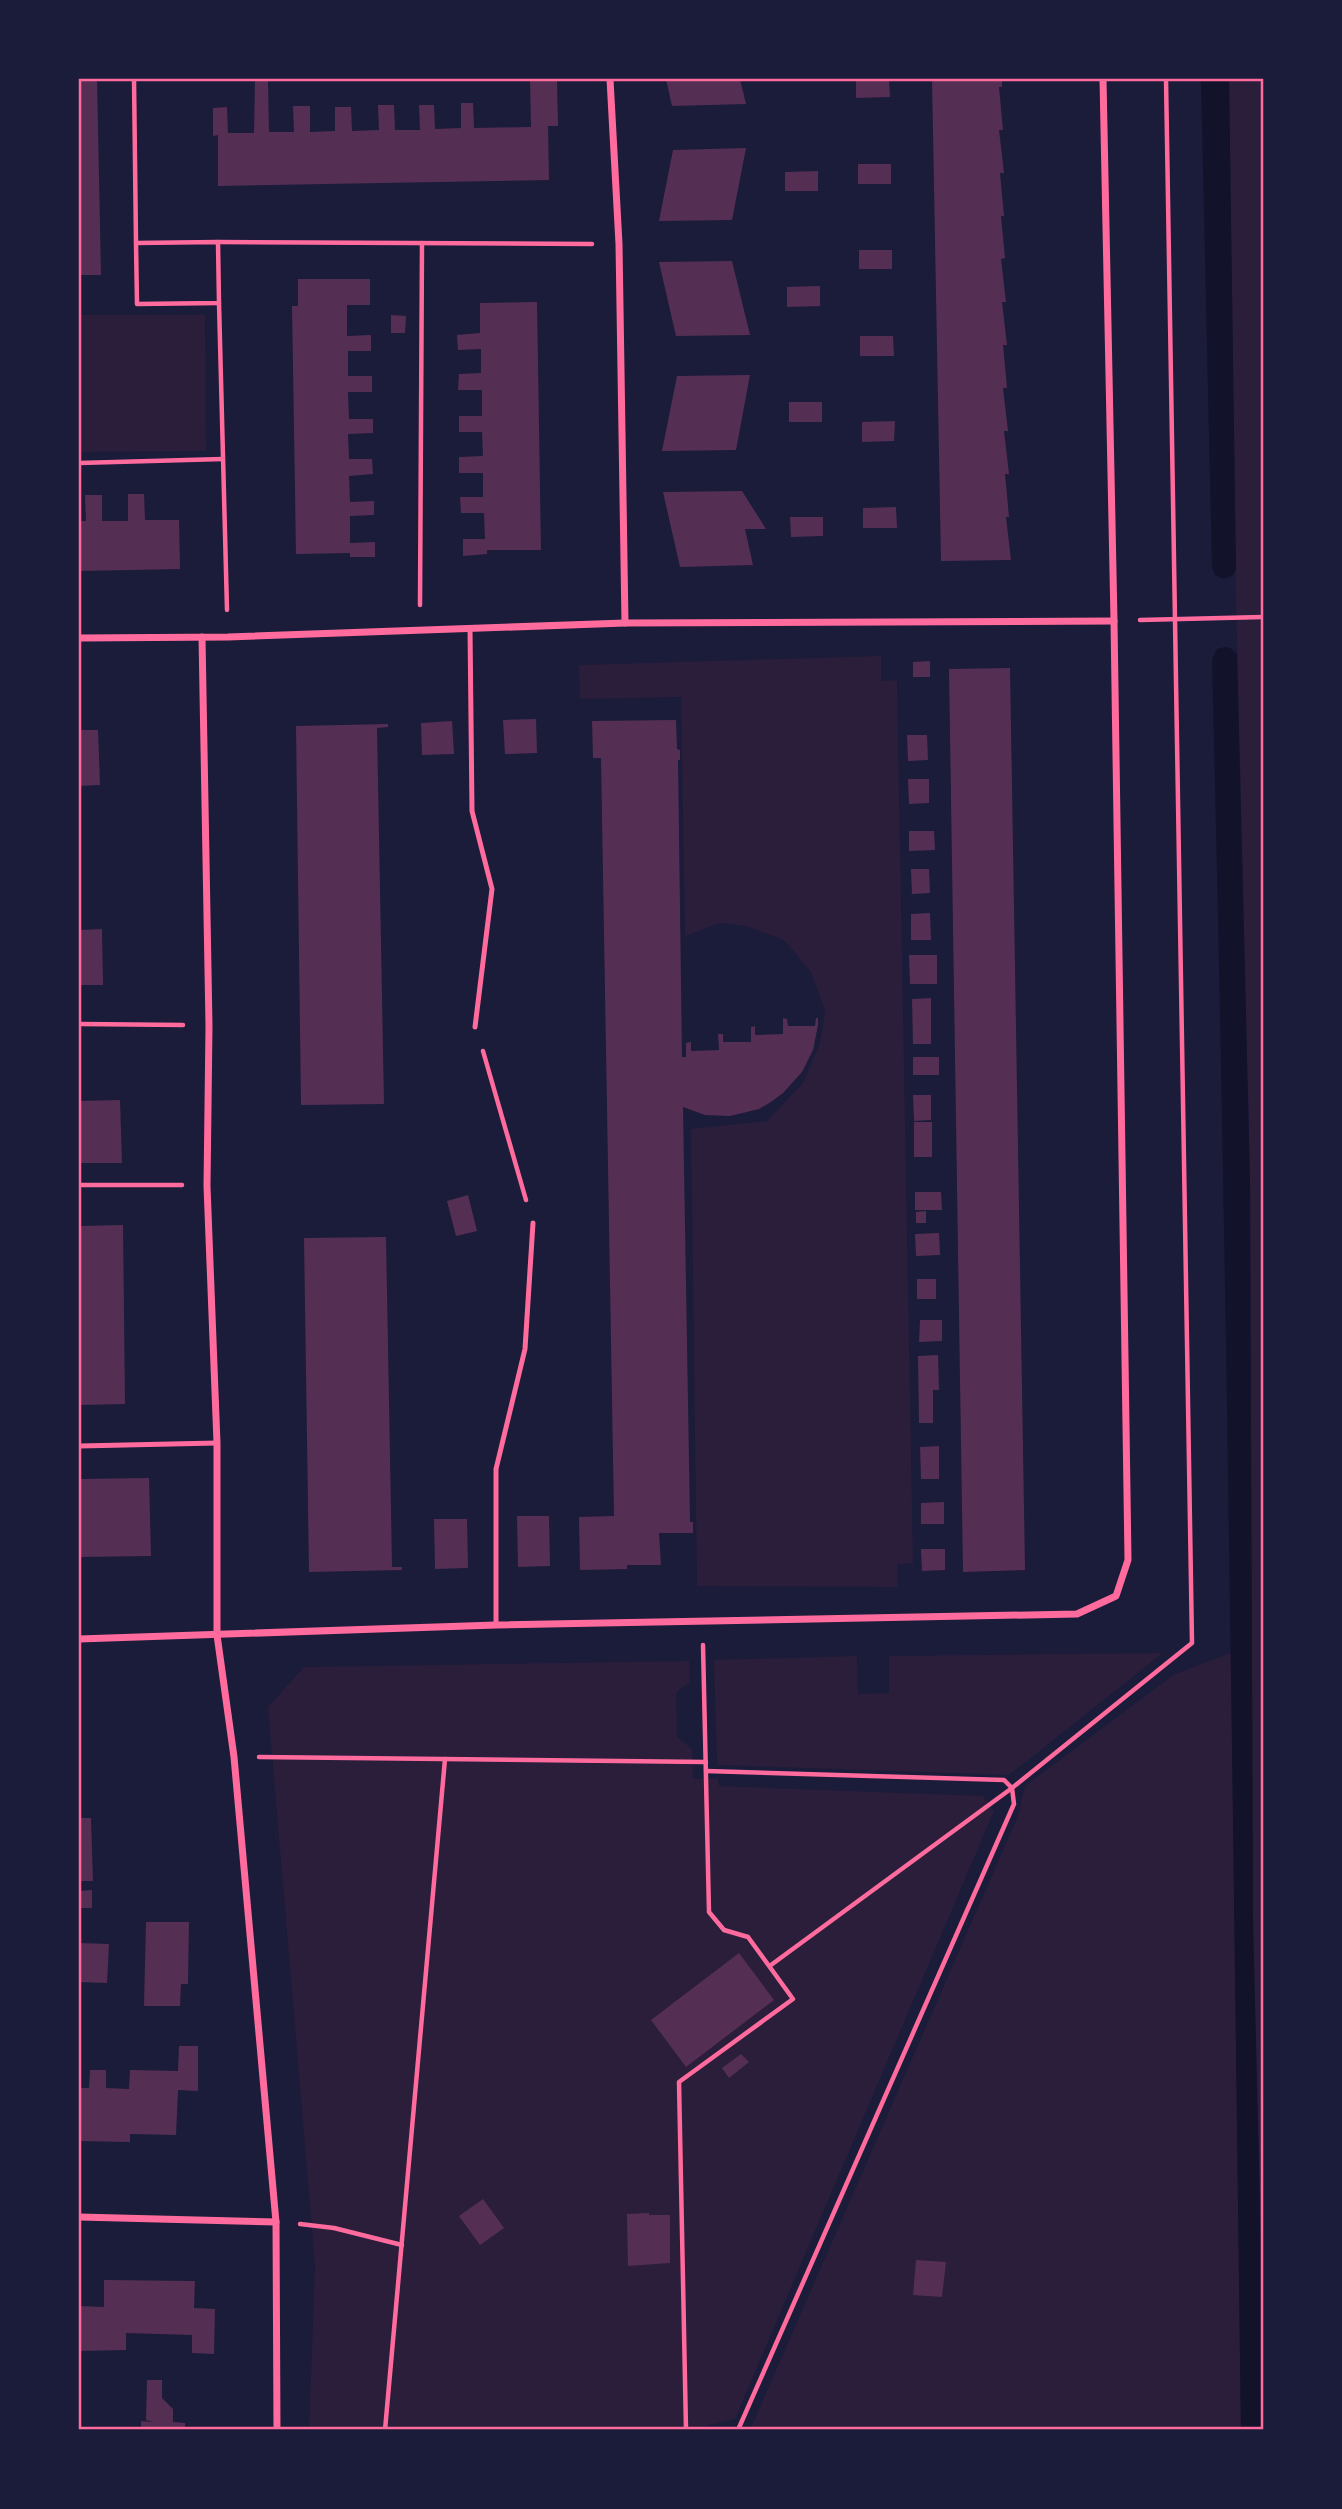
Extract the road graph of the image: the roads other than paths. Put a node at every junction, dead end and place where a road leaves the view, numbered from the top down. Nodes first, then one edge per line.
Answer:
1 (610, 79) edge
2 (1103, 79) edge
3 (1114, 621) junction
4 (625, 623) junction
5 (470, 628) junction
6 (202, 637) junction
7 (79, 638) edge
8 (475, 1027) road end
9 (533, 1223) road end
10 (217, 1443) junction
11 (79, 1446) edge
12 (496, 1625) junction
13 (217, 1635) junction
14 (79, 1639) edge
15 (79, 2217) edge
16 (276, 2222) junction
17 (277, 2430) edge

1 - 4 street
2 - 3 street
3 - 4 street
3 - 12 street
4 - 5 street
5 - 6 street
5 - 8 lane
6 - 7 street
6 - 10 street
9 - 12 lane
10 - 11 lane
10 - 13 street
12 - 13 street
13 - 14 street
13 - 16 street
15 - 16 street
16 - 17 street

